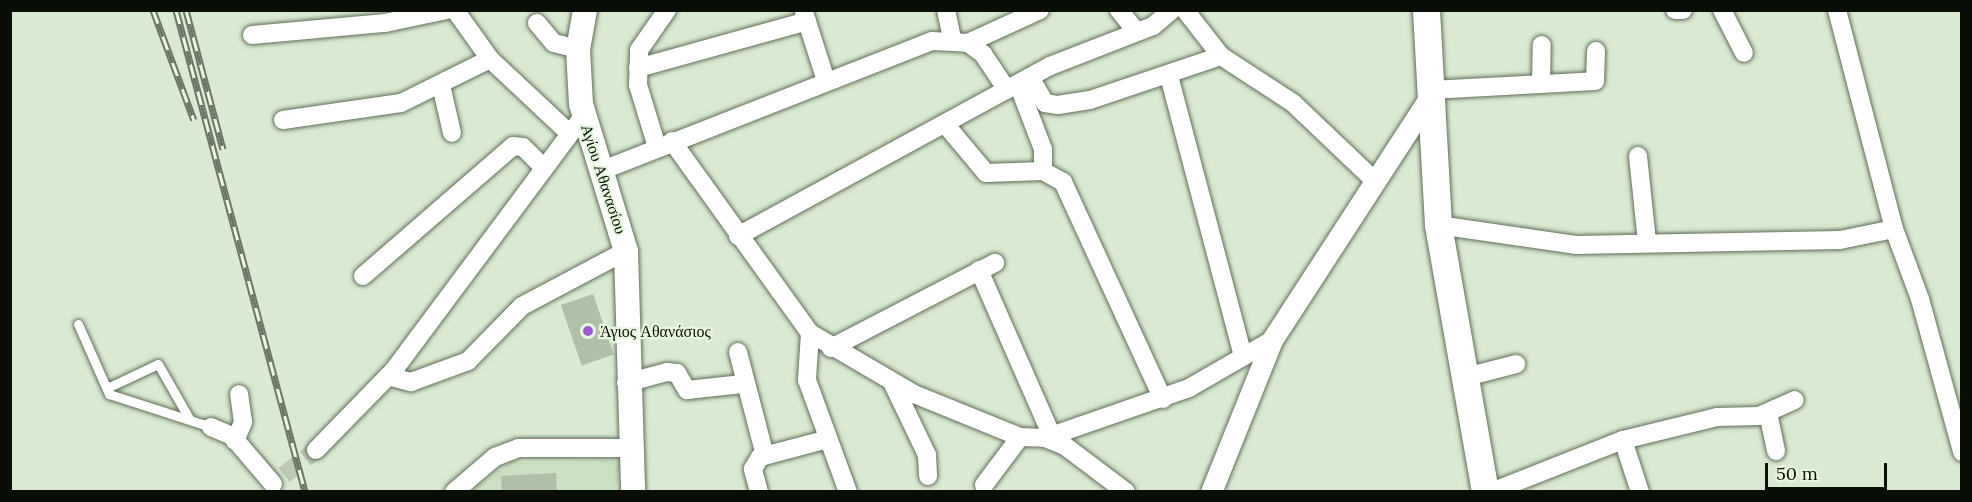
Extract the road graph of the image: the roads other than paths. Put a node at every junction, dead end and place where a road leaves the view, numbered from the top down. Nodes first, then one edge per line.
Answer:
1 (446, 10) edge
2 (455, 10) edge
3 (585, 10) edge
4 (667, 10) edge
5 (946, 10) edge
6 (1040, 10) edge
7 (1119, 10) edge
8 (1172, 10) edge
9 (1185, 10) edge
10 (1426, 10) edge
11 (1675, 10) edge
12 (1683, 10) edge
13 (1722, 10) edge
14 (1837, 10) edge
15 (805, 16) edge
16 (537, 23) dead end
17 (1136, 31) junction
18 (252, 35) dead end
19 (960, 41) junction
20 (1542, 45) dead end
21 (578, 49) junction
22 (1596, 51) dead end
23 (1744, 53) dead end
24 (1221, 56) junction
25 (490, 58) junction
26 (638, 68) junction
27 (1169, 75) junction
28 (826, 81) junction
29 (1019, 84) junction
30 (1431, 84) junction
31 (1541, 84) junction
32 (441, 86) junction
33 (283, 120) dead end
34 (576, 124) junction
35 (945, 124) junction
36 (452, 133) dead end
37 (664, 144) junction
38 (1638, 156) dead end
39 (544, 168) junction
40 (603, 170) junction
41 (1043, 171) junction
42 (1376, 182) junction
43 (1438, 225) junction
44 (1894, 229) junction
45 (738, 236) junction
46 (1647, 242) junction
47 (626, 251) junction
48 (363, 276) dead end
49 (78, 324) dead end
50 (810, 333) junction
51 (1272, 340) junction
52 (831, 348) junction
53 (738, 352) dead end
54 (1243, 356) junction
55 (1516, 364) dead end
56 (388, 376) junction
57 (1462, 378) junction
58 (626, 383) junction
59 (743, 384) junction
60 (893, 384) junction
61 (107, 388) junction
62 (239, 394) dead end
63 (1163, 399) junction
64 (1795, 400) dead end
65 (1768, 413) junction
66 (190, 420) junction
67 (211, 427) joint
68 (1048, 436) junction
69 (1020, 437) junction
70 (828, 439) junction
71 (1623, 440) junction
72 (235, 441) junction
73 (630, 447) junction
74 (316, 450) tunnel mouth
75 (1776, 451) dead end
76 (1962, 452) edge
77 (765, 456) junction
78 (928, 476) dead end
79 (274, 484) edge
80 (984, 485) dead end
81 (454, 492) edge
82 (633, 492) edge
83 (759, 492) edge
84 (848, 492) edge
85 (1126, 492) edge
86 (1211, 492) edge
87 (1485, 492) edge
88 (1491, 492) edge
89 (1640, 492) edge

1 - 18 street
2 - 25 street
3 - 21 main road, Αγίου Αθανασίου
4 - 26 street
5 - 19 street
6 - 19 street
7 - 17 street
8 - 17 street
9 - 24 street
10 - 30 main road
11 - 12 street
13 - 23 street
14 - 44 street
15 - 26 street
15 - 28 street
16 - 21 street
17 - 29 street
19 - 28 street
19 - 29 street
20 - 31 street
21 - 34 main road, Αγίου Αθανασίου
22 - 31 street
24 - 27 street
24 - 42 street
25 - 32 street
25 - 34 street
26 - 37 street
27 - 29 street
27 - 54 street
28 - 37 street
29 - 35 street
29 - 41 street
30 - 31 street
30 - 42 street
30 - 43 main road
32 - 33 street
32 - 36 street
34 - 39 street
34 - 40 main road, Αγίου Αθανασίου
35 - 41 street
35 - 45 street
37 - 40 street
37 - 45 street
38 - 46 street
39 - 48 street
39 - 56 street
40 - 47 main road, Αγίου Αθανασίου
41 - 63 street
42 - 51 street
43 - 46 street
43 - 57 main road
44 - 46 street
44 - 76 street
45 - 50 street
47 - 56 street
47 - 58 main road, Αγίου Αθανασίου
49 - 61 lane
50 - 52 street
50 - 70 street
51 - 54 street
51 - 86 street
52 - 60 street
52 - 68 street
53 - 59 street
54 - 63 street
55 - 57 street
56 - 74 street
57 - 87 main road
58 - 59 street
58 - 73 main road, Αγίου Αθανασίου
59 - 77 street
60 - 69 street
60 - 78 street
61 - 66 lane
61 - 66 lane
62 - 72 street
63 - 68 street
64 - 65 street
65 - 71 street
65 - 75 street
66 - 67 lane
67 - 72 street
68 - 69 street
68 - 85 street
69 - 80 street
70 - 77 street
70 - 84 street
71 - 88 street
71 - 89 street
72 - 79 street
73 - 81 street
73 - 82 main road, Αγίου Αθανασίου
77 - 83 street

